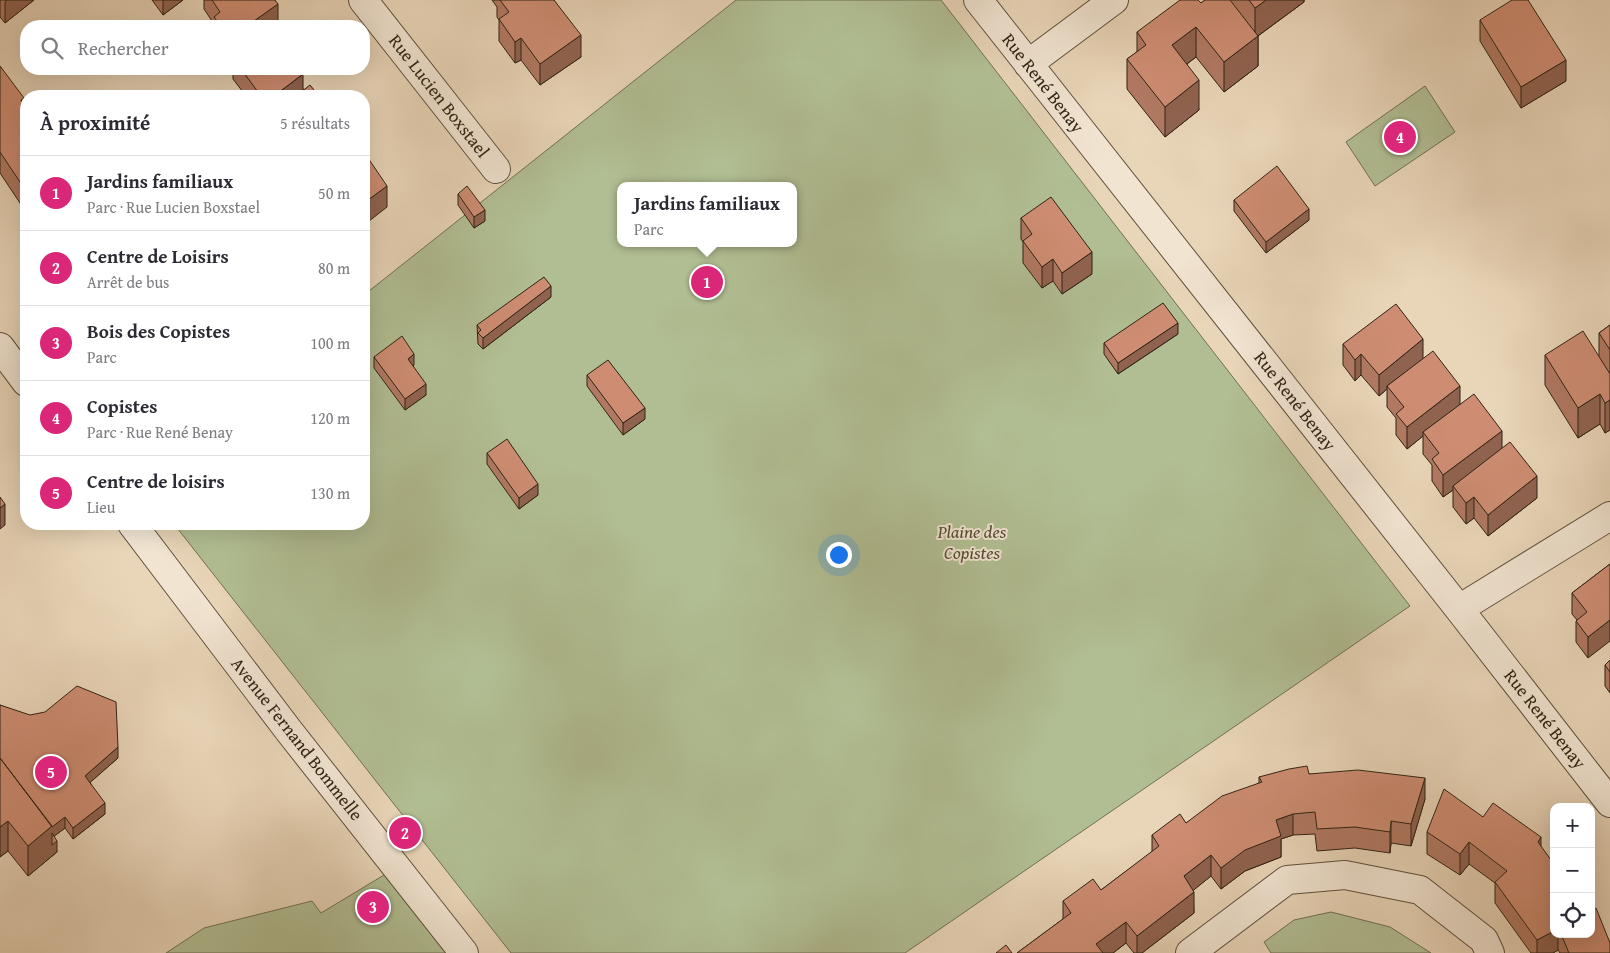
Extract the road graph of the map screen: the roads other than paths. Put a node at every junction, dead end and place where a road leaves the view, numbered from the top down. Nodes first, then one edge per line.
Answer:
1 (363, 0) edge
2 (978, 0) edge
3 (1114, 0) edge
4 (1028, 64) junction
5 (496, 169) dead end
6 (0, 347) edge
7 (20, 374) edge
8 (1610, 516) edge
9 (137, 530) edge
10 (1459, 609) junction
11 (1610, 803) edge
12 (464, 953) edge
13 (1190, 953) edge
14 (1490, 953) edge

1 - 5 street, Rue Lucien Boxstael
2 - 4 street, Rue René Benay
3 - 4 street
4 - 10 street, Rue René Benay
6 - 7 street
8 - 10 street
9 - 12 street, Avenue Fernand Bommelle
10 - 11 street, Rue René Benay
13 - 14 street

